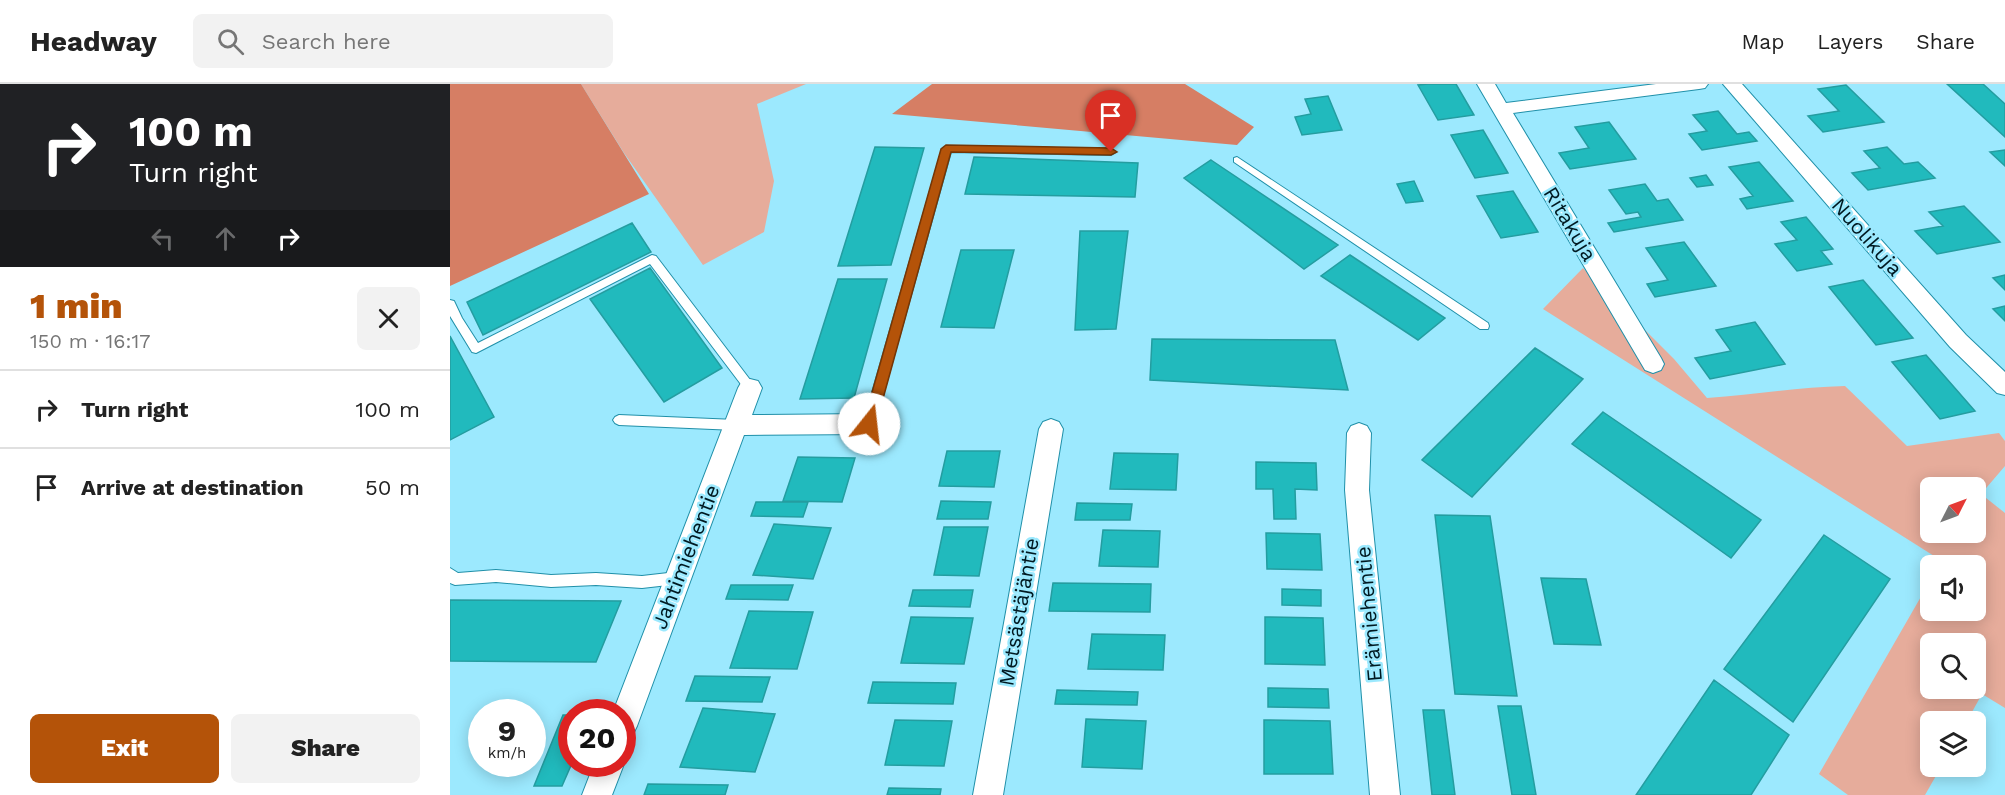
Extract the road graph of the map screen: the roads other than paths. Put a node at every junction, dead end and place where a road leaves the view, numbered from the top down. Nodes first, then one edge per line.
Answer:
1 (1486, 84) edge
2 (1699, 84) edge
3 (1732, 84) edge
4 (1502, 109) junction
5 (1111, 152) dead end
6 (1237, 160) dead end
7 (450, 304) edge
8 (1484, 326) dead end
9 (1653, 364) dead end
10 (2005, 386) edge
11 (750, 388) joint
12 (619, 420) dead end
13 (869, 424) joint
14 (736, 425) junction
15 (1051, 429) dead end
16 (1359, 433) dead end
17 (450, 574) edge
18 (677, 578) junction
19 (632, 699) edge
20 (604, 777) edge
21 (597, 795) edge
22 (988, 795) edge
23 (1385, 795) edge

1 - 4 street, Ritakuja
2 - 4 street
3 - 10 street, Nuolikuja
4 - 9 street, Ritakuja
5 - 13 lane
6 - 8 lane
7 - 11 lane
11 - 14 street, Jahtimiehentie
12 - 14 lane
13 - 14 street
14 - 18 street, Jahtimiehentie
15 - 22 street, Metsästäjäntie
16 - 23 street, Erämiehentie
17 - 18 lane
18 - 19 street, Jahtimiehentie
20 - 21 street

